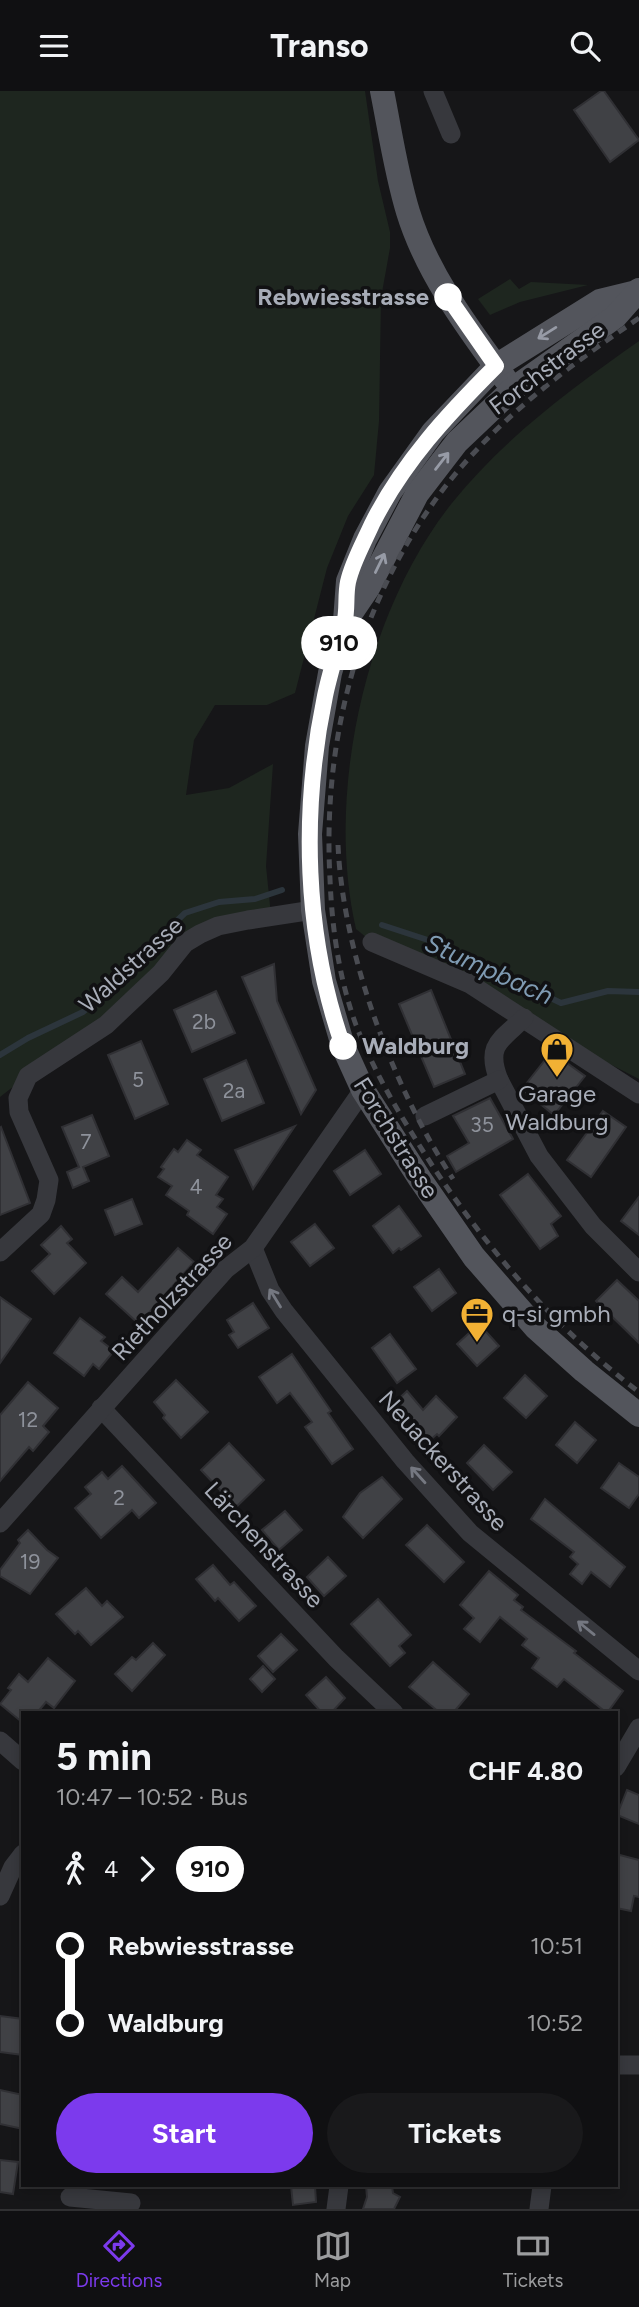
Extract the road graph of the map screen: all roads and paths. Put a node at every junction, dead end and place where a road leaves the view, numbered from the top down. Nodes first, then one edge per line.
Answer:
1 (383, 91) edge
2 (433, 91) edge
3 (451, 134) dead end
4 (638, 291) edge
5 (496, 366) junction
6 (513, 389) junction
7 (345, 621) junction
8 (313, 910) junction
9 (372, 942) dead end
10 (524, 1018) junction
11 (499, 1080) junction
12 (362, 1090) junction
13 (639, 1094) edge
14 (425, 1116) dead end
15 (2, 1246) edge
16 (253, 1248) junction
17 (639, 1272) edge
18 (101, 1408) junction
19 (639, 1415) edge
20 (0, 1523) edge
21 (639, 1671) edge
22 (392, 1711) edge
23 (639, 1728) edge
24 (0, 1741) edge
25 (21, 1759) edge
26 (618, 1764) edge
27 (21, 1857) edge
28 (0, 1896) edge
29 (618, 2065) edge
30 (639, 2065) edge
31 (340, 2187) edge
32 (541, 2187) edge
33 (70, 2197) dead end
34 (132, 2199) edge
35 (336, 2209) edge
36 (540, 2209) edge

1 - 5 main road
2 - 3 street
4 -> 5 main road, Forchstrasse
4 - 6 main road, Forchstrasse
5 - 6 main road
5 - 7 main road, Forchstrasse
7 -> 6 main road, Forchstrasse
7 - 8 main road, Forchstrasse
8 - 12 main road, Forchstrasse
8 - 15 street, Waldstrasse
9 - 10 street
10 - 11 street
10 - 13 street
11 - 14 street
11 - 17 street
12 - 16 street, Rietholzstrasse
12 - 19 main road, Forchstrasse
16 - 18 street, Rietholzstrasse
21 -> 16 street, Neuackerstrasse
18 - 20 street, Rietholzstrasse
18 - 22 street, Lärchenstrasse
23 - 26 street
24 - 25 street
27 - 28 street
29 - 30 street
31 - 35 street
32 - 36 street
33 - 34 street

